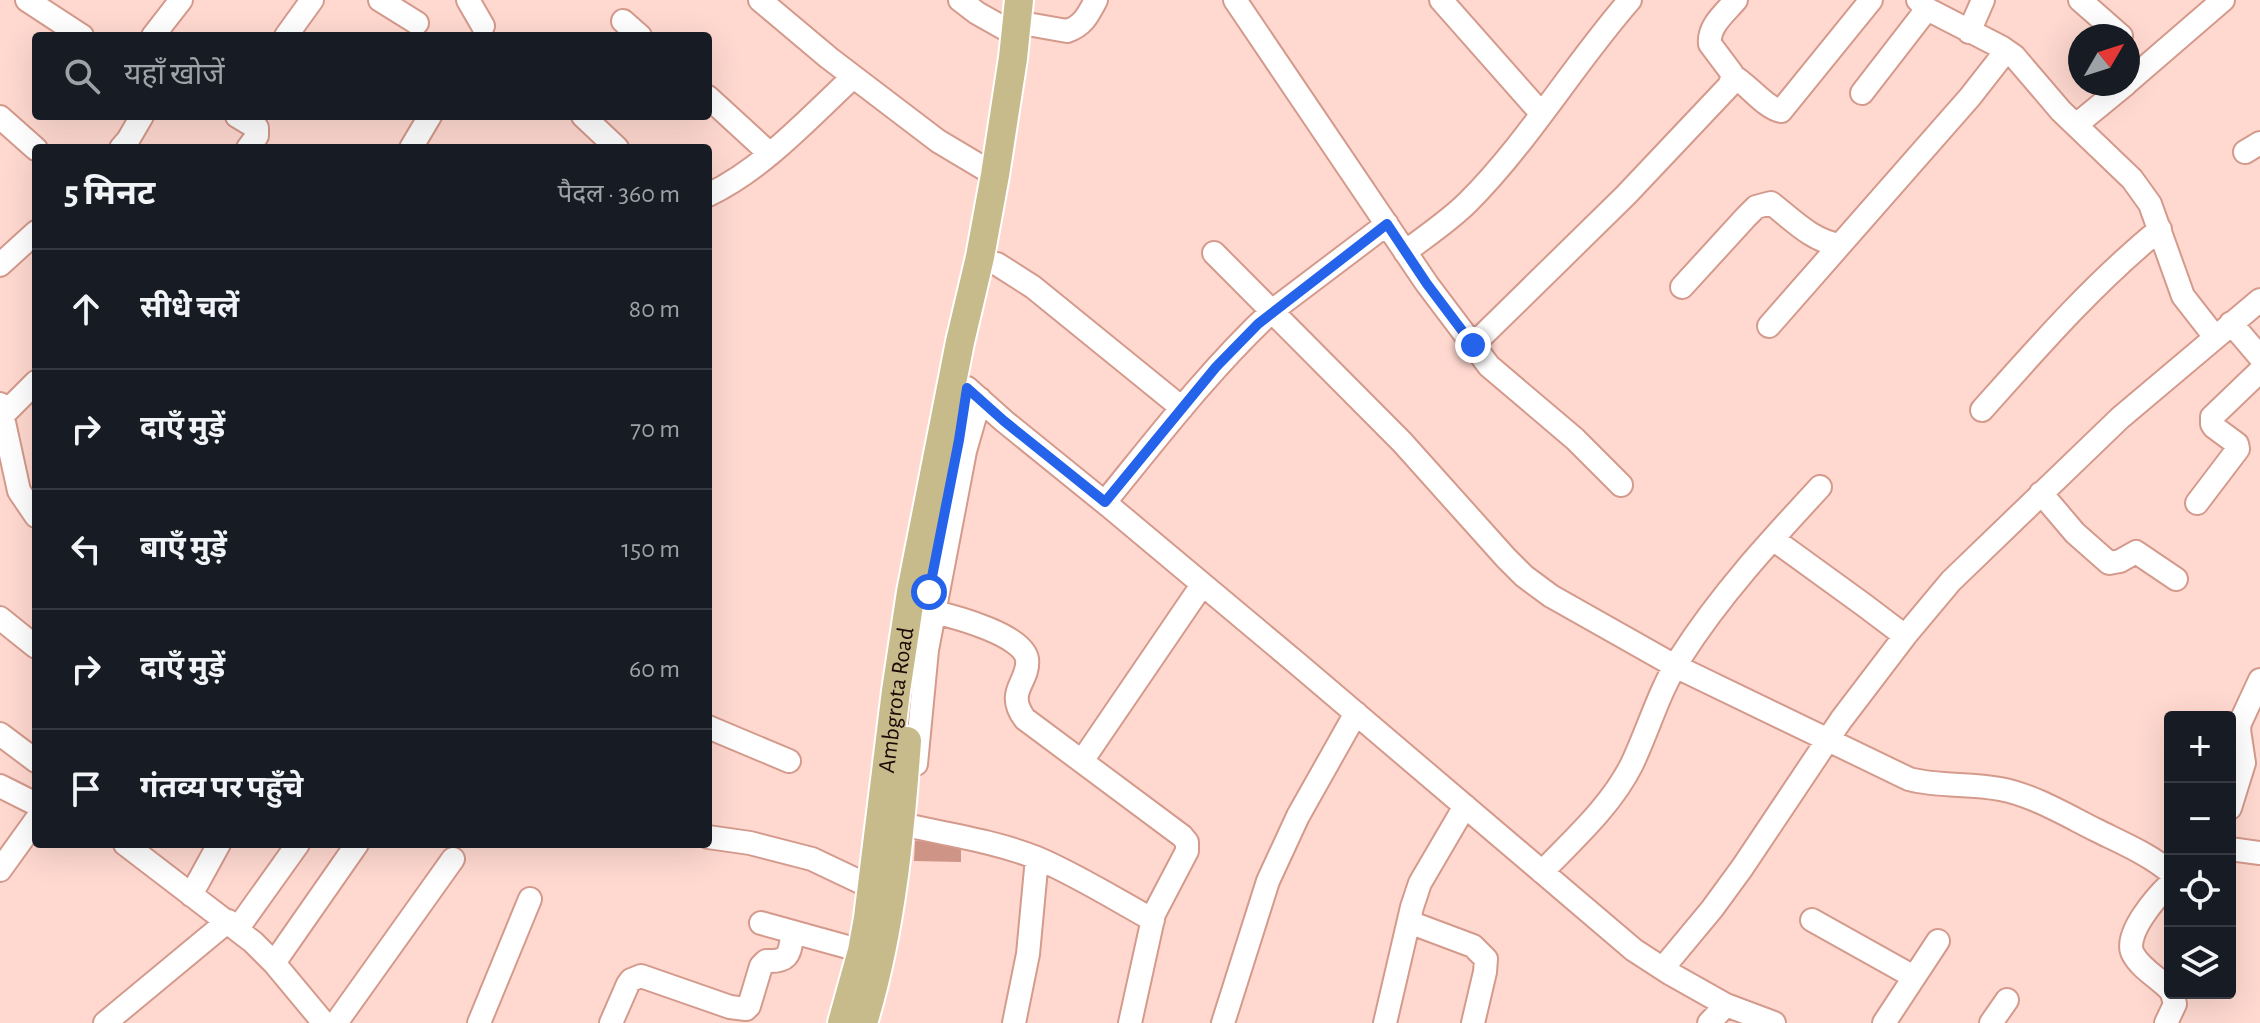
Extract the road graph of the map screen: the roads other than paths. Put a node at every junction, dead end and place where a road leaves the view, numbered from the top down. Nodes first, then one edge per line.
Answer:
1 (181, 0) edge
2 (312, 0) edge
3 (380, 0) edge
4 (468, 0) edge
5 (760, 0) edge
6 (960, 0) edge
7 (1019, 0) edge
8 (1096, 0) edge
9 (1235, 0) edge
10 (1441, 0) edge
11 (1630, 0) edge
12 (1736, 0) edge
13 (1871, 0) edge
14 (1983, 0) edge
15 (2080, 0) edge
16 (36, 2) edge
17 (2216, 2) edge
18 (1922, 4) edge
19 (1028, 20) edge
20 (623, 21) dead end
21 (417, 23) dead end
22 (2107, 24) edge
23 (77, 32) edge
24 (156, 32) edge
25 (289, 32) edge
26 (484, 32) edge
27 (635, 32) edge
28 (1969, 32) junction
29 (2006, 51) junction
30 (2140, 52) edge
31 (2152, 63) junction
32 (2140, 73) edge
33 (1733, 76) junction
34 (853, 77) junction
35 (1862, 93) dead end
36 (2111, 96) edge
37 (712, 101) edge
38 (1541, 113) junction
39 (0, 117) edge
40 (140, 120) edge
41 (244, 120) edge
42 (428, 120) edge
43 (587, 120) edge
44 (2076, 125) junction
45 (130, 144) edge
46 (251, 144) edge
47 (413, 144) edge
48 (613, 144) edge
49 (32, 145) edge
50 (770, 154) junction
51 (995, 175) junction
52 (712, 193) edge
53 (1387, 224) junction
54 (2160, 229) junction
55 (32, 236) edge
56 (1840, 245) junction
57 (1405, 252) junction
58 (1214, 253) dead end
59 (997, 264) junction
60 (0, 265) edge
61 (1682, 287) dead end
62 (2260, 300) edge
63 (1272, 311) junction
64 (1769, 326) dead end
65 (2223, 330) junction
66 (1473, 345) junction
67 (2260, 357) edge
68 (2260, 371) edge
69 (32, 385) edge
70 (974, 394) junction
71 (1182, 408) junction
72 (1982, 410) dead end
73 (1, 412) edge
74 (1621, 485) dead end
75 (1820, 487) dead end
76 (2041, 493) junction
77 (10, 494) edge
78 (1105, 502) junction
79 (2197, 503) dead end
80 (32, 513) edge
81 (1773, 539) junction
82 (2176, 579) dead end
83 (1202, 585) junction
84 (934, 612) junction
85 (0, 618) edge
86 (1905, 636) junction
87 (32, 644) edge
88 (1675, 666) junction
89 (2260, 680) edge
90 (1356, 713) junction
91 (712, 729) edge
92 (0, 734) edge
93 (1827, 740) junction
94 (32, 758) edge
95 (789, 761) dead end
96 (1082, 761) junction
97 (0, 786) edge
98 (2236, 789) edge
99 (32, 802) edge
100 (1465, 806) junction
101 (32, 826) edge
102 (910, 826) junction
103 (712, 838) edge
104 (130, 848) edge
105 (217, 848) edge
106 (295, 848) edge
107 (354, 848) edge
108 (2236, 849) edge
109 (2260, 853) edge
110 (1037, 858) junction
111 (453, 859) dead end
112 (2164, 867) edge
113 (0, 870) edge
114 (1542, 872) junction
115 (873, 888) junction
116 (2164, 891) edge
117 (191, 895) junction
118 (530, 899) dead end
119 (1153, 920) junction
120 (1812, 920) dead end
121 (1409, 922) junction
122 (761, 923) dead end
123 (233, 925) junction
124 (793, 932) junction
125 (1938, 941) dead end
126 (862, 951) junction
127 (274, 963) junction
128 (1663, 968) junction
129 (1914, 977) junction
130 (2164, 986) edge
131 (2173, 999) edge
132 (2007, 1000) dead end
133 (1726, 1005) junction
134 (105, 1023) edge
135 (324, 1023) edge
136 (336, 1023) edge
137 (479, 1023) edge
138 (611, 1023) edge
139 (842, 1023) edge
140 (863, 1023) edge
141 (874, 1023) edge
142 (1014, 1023) edge
143 (1130, 1023) edge
144 (1223, 1023) edge
145 (1385, 1023) edge
146 (1473, 1023) edge
147 (1709, 1023) edge
148 (1774, 1023) edge
149 (1884, 1023) edge
150 (1991, 1023) edge
151 (2166, 1023) edge

1 - 24 street
2 - 25 street
3 - 21 street
4 - 26 street
5 - 34 street
6 - 19 street
7 - 19 main road, Ambgrota Road
8 - 19 street
9 - 53 street
10 - 38 street
11 - 38 street
12 - 33 street
13 - 33 street
14 - 28 street
15 - 22 street
16 - 23 street
17 - 31 street
18 - 28 street
18 - 35 street
19 - 51 main road, Ambgrota Road
19 - 59 main road
20 - 27 street
28 - 29 street
29 - 44 street
29 - 56 street
30 - 31 street
31 - 32 street
33 - 66 street
34 - 50 street
34 - 51 street
36 - 44 street
37 - 50 street
38 - 57 street
39 - 49 street
40 - 45 street
41 - 46 street
42 - 47 street
43 - 48 street
44 - 54 street
50 - 52 street
51 - 115 main road, Ambgrota Road
53 - 57 street
53 - 63 street
54 - 65 street
54 - 72 street
55 - 60 street
56 - 61 street
56 - 64 street
57 - 66 street
58 - 63 street
59 - 70 main road
59 - 71 street
62 - 65 street
63 - 71 street
63 - 88 street
65 - 67 street
65 - 76 street
66 - 74 street
68 - 79 street
69 - 73 street
70 - 78 street
70 - 84 street
70 - 140 main road
71 - 78 street
73 - 77 street
75 - 81 street
76 - 82 street
76 - 86 street
77 - 80 street
78 - 83 street
81 - 86 street
81 - 88 street
83 - 90 street
83 - 96 street
84 - 96 street
84 - 102 street
85 - 87 street
86 - 93 street
88 - 93 street
88 - 114 street
89 - 98 street
90 - 100 street
90 - 144 street
91 - 95 street
92 - 94 street
93 - 112 street
93 - 128 street
96 - 119 street
97 - 99 street
100 - 114 street
100 - 121 street
101 - 113 street
102 - 110 street
102 - 141 street
103 - 115 street
104 - 117 street
105 - 117 street
106 - 123 street
107 - 127 street
108 - 109 street
110 - 119 street
110 - 142 street
111 - 136 street
114 - 128 street
115 - 126 main road, Ambgrota Road
116 - 130 street
117 - 123 street
118 - 137 street
119 - 143 street
120 - 129 street
121 - 145 street
121 - 146 street
122 - 124 street
123 - 127 street
123 - 134 street
124 - 126 street
124 - 138 street
125 - 129 street
126 - 139 main road, Ambgrota Road
127 - 135 street
128 - 133 street
129 - 149 street
131 - 151 street
132 - 150 street
133 - 147 street
133 - 148 street

